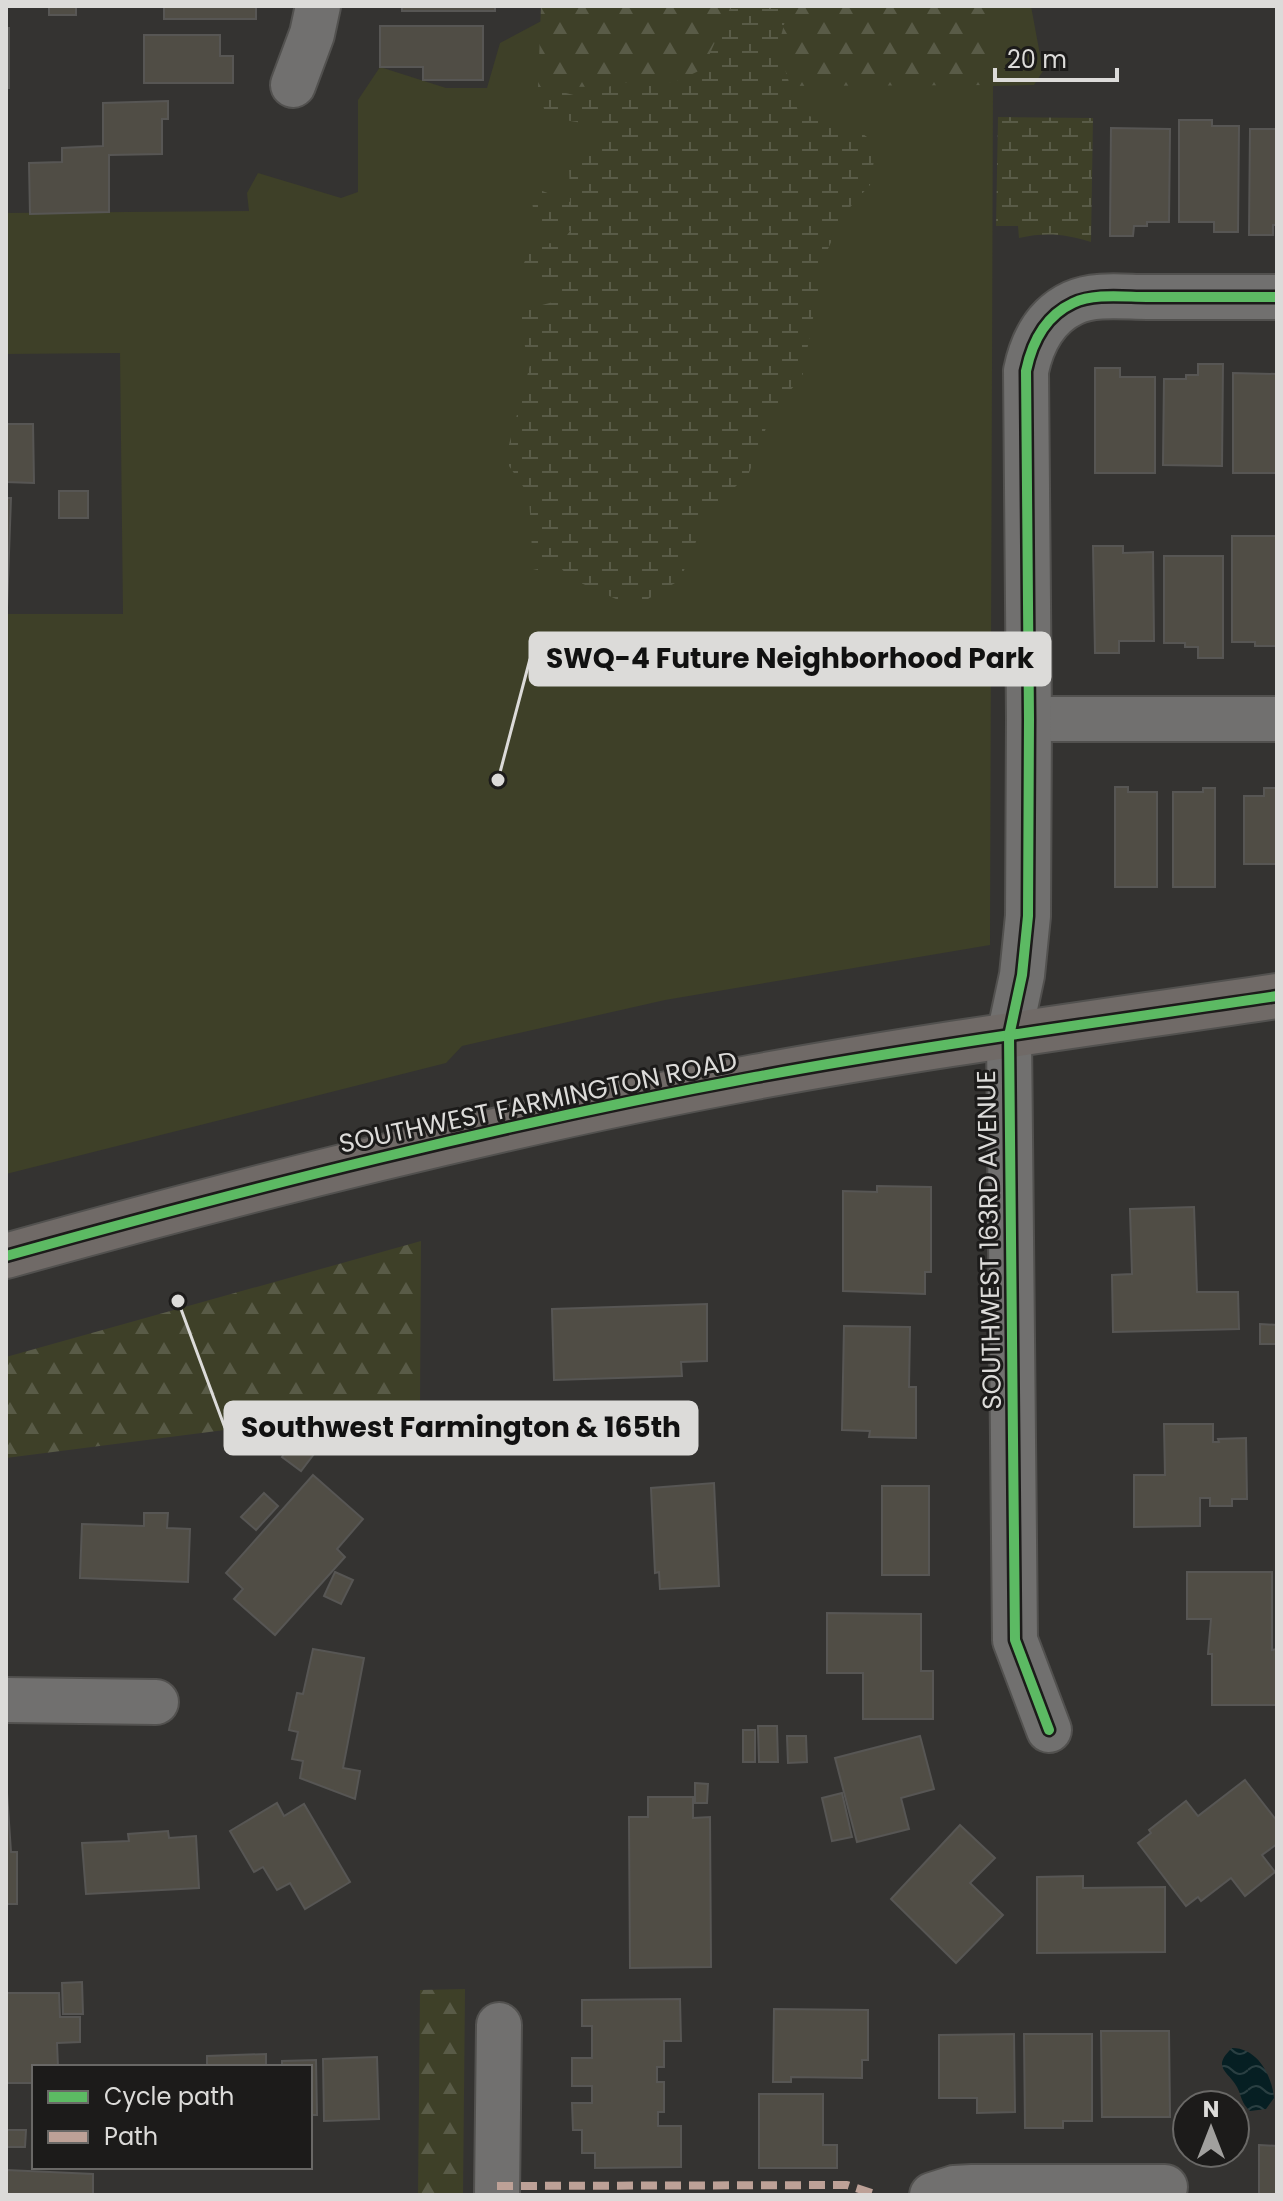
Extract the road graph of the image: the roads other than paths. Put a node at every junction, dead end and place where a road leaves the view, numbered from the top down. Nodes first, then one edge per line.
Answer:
1 (318, 6) edge
2 (293, 85) dead end
3 (1277, 297) edge
4 (1029, 719) junction
5 (1277, 719) edge
6 (1277, 996) edge
7 (1009, 1036) junction
8 (6, 1256) edge
9 (6, 1700) edge
10 (156, 1702) dead end
11 (1049, 1730) dead end
12 (499, 2025) dead end
13 (1165, 2187) dead end
14 (497, 2195) edge
15 (932, 2195) edge

1 - 2 street
3 - 4 street, SOUTHWEST 163RD AVENUE
4 - 5 street
4 - 7 street, SOUTHWEST 163RD AVENUE
6 - 7 main road, SOUTHWEST FARMINGTON ROAD
7 - 8 main road, SOUTHWEST FARMINGTON ROAD
7 - 11 street, SOUTHWEST 163RD AVENUE
9 - 10 street
12 - 14 street
13 - 15 street

